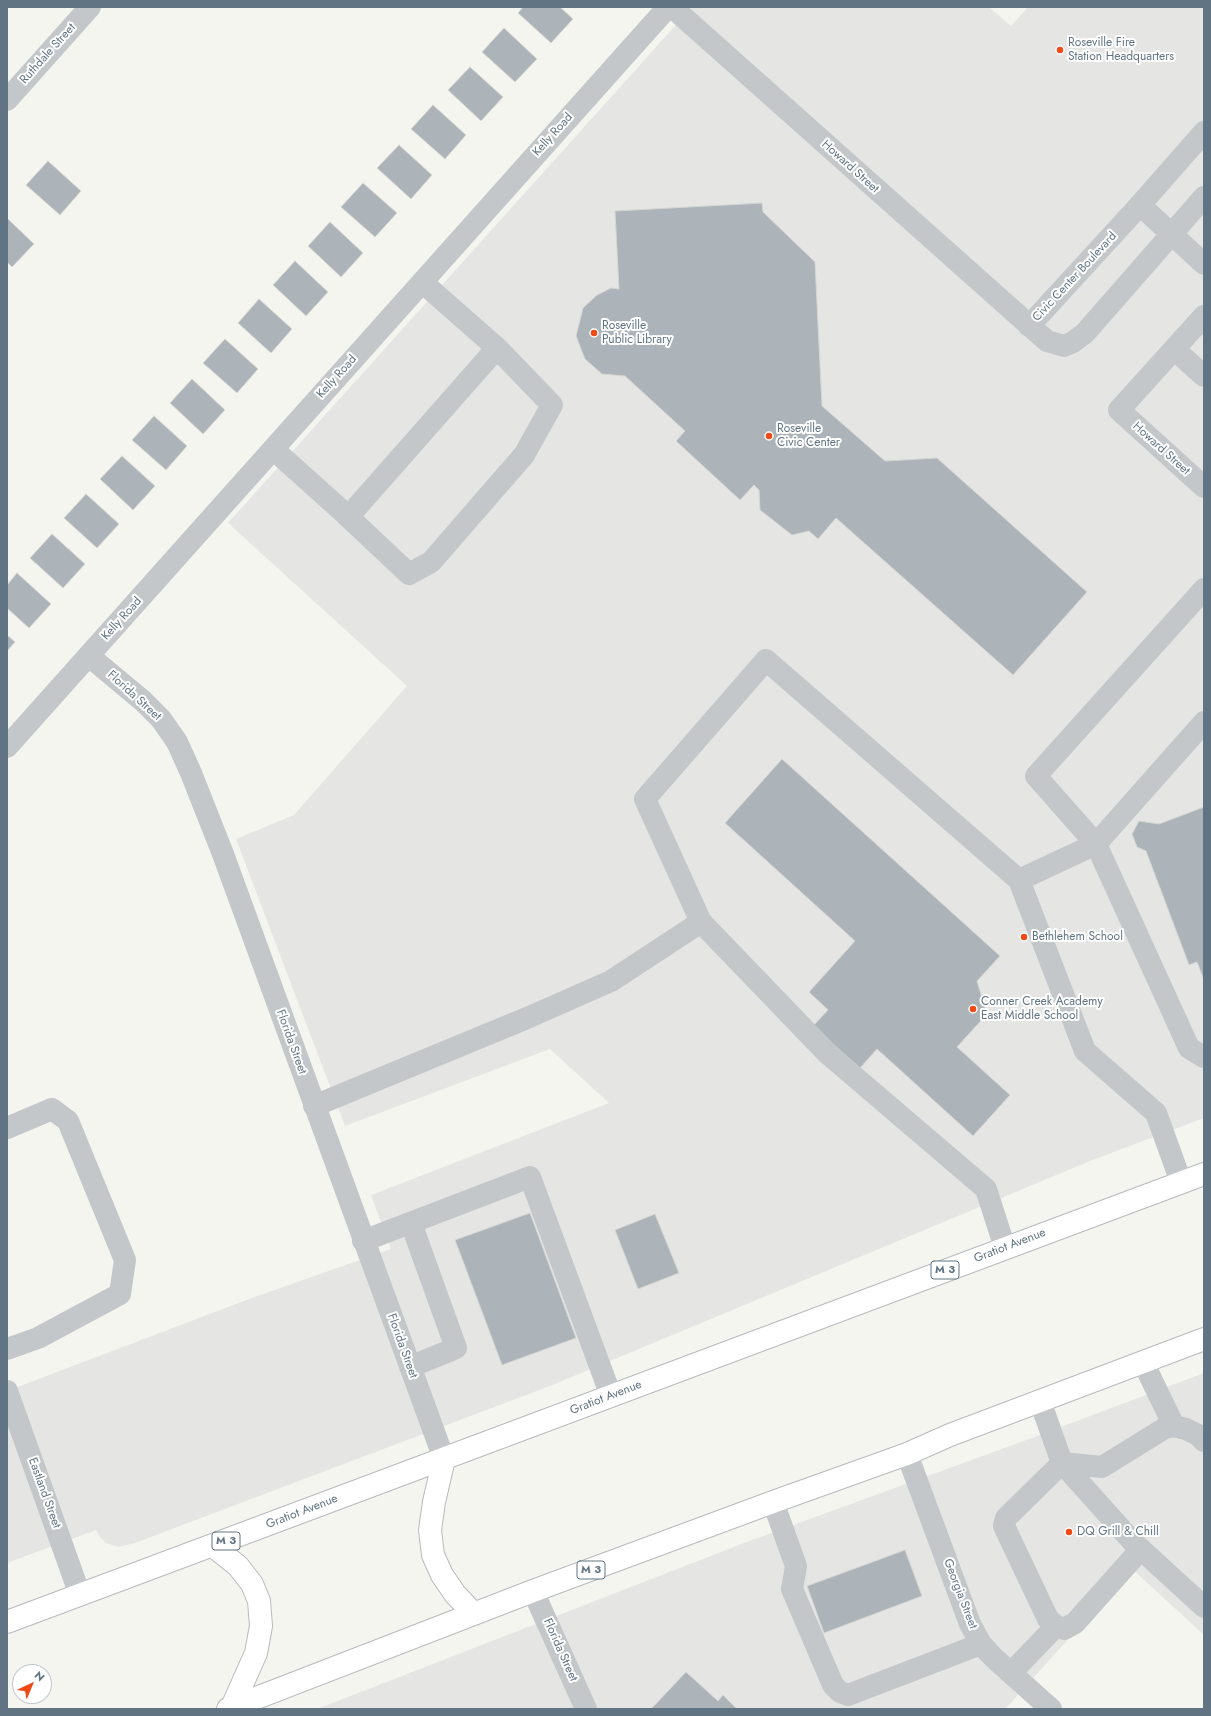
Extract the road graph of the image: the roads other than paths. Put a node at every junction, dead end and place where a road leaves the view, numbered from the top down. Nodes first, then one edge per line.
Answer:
1 (90, 7) edge
2 (668, 7) edge
3 (672, 7) edge
4 (7, 100) edge
5 (1204, 132) edge
6 (1204, 197) edge
7 (1140, 205) junction
8 (1171, 234) junction
9 (1204, 264) edge
10 (422, 282) junction
11 (1204, 316) edge
12 (1029, 326) junction
13 (497, 348) junction
14 (1174, 349) junction
15 (1204, 376) edge
16 (273, 450) junction
17 (1204, 487) edge
18 (348, 517) junction
19 (1204, 589) edge
20 (89, 656) junction
21 (1204, 722) edge
22 (7, 748) edge
23 (1096, 844) junction
24 (1019, 880) junction
25 (701, 922) junction
26 (1204, 1057) edge
27 (314, 1106) junction
28 (7, 1128) edge
29 (1204, 1174) edge
30 (1182, 1182) junction
31 (411, 1223) junction
32 (363, 1241) junction
33 (1005, 1248) junction
34 (1204, 1339) edge
35 (7, 1349) edge
36 (1143, 1362) junction
37 (410, 1367) junction
38 (7, 1391) edge
39 (611, 1396) junction
40 (1040, 1401) junction
41 (1174, 1426) junction
42 (1204, 1441) edge
43 (907, 1454) junction
44 (444, 1459) junction
45 (1062, 1463) junction
46 (773, 1502) junction
47 (213, 1546) junction
48 (1141, 1549) junction
49 (533, 1592) junction
50 (80, 1595) junction
51 (1204, 1607) edge
52 (474, 1614) junction
53 (7, 1622) edge
54 (1056, 1626) junction
55 (981, 1644) junction
56 (1011, 1673) junction
57 (230, 1708) edge
58 (586, 1709) edge
59 (1051, 1709) edge

1 - 4 street, Ruthdale Street
2 - 10 street, Kelly Road
3 - 12 street, Howard Street
5 - 7 street, Civic Center Boulevard
6 - 8 street, Civic Center Boulevard
7 - 8 street
7 - 12 street, Civic Center Boulevard
8 - 9 street
8 - 12 street, Civic Center Boulevard
10 - 13 street
10 - 16 street, Kelly Road
11 - 14 street
13 - 18 street
13 - 18 street
14 - 15 street
14 - 17 street, Howard Street
16 - 18 street
16 - 20 street, Kelly Road
19 - 23 street
20 - 22 street, Kelly Road
20 - 27 street, Florida Street
21 - 23 street
23 - 24 street
23 - 26 street
24 - 25 street
24 - 30 street
25 - 27 street
25 - 33 street
27 - 32 street, Florida Street
28 - 35 street
29 - 30 main road, Gratiot Avenue / M 3
30 - 33 main road, Gratiot Avenue / M 3
31 - 32 street
31 - 37 street
31 - 39 street
32 - 37 street, Florida Street
33 - 39 main road, Gratiot Avenue / M 3
34 - 36 main road, M 3
36 - 40 main road, M 3
36 - 41 street
37 - 44 street, Florida Street
38 - 50 street, Eastland Street
39 - 44 main road, Gratiot Avenue / M 3
40 - 43 main road, M 3
40 - 45 street
41 - 42 street
41 - 45 street
43 - 46 main road, M 3
43 - 55 street, Georgia Street
44 - 47 main road, Gratiot Avenue / M 3
44 - 52 main road
45 - 48 street
45 - 54 street
46 - 49 main road, M 3
46 - 55 street
47 - 50 main road, Gratiot Avenue / M 3
47 - 57 main road
48 - 51 street
48 - 54 street
49 - 52 main road, M 3
49 - 58 street, Florida Street
50 - 53 main road, Gratiot Avenue / M 3
52 - 57 main road, M 3
54 - 56 street
55 - 56 street, Georgia Street
56 - 59 street, Georgia Street

